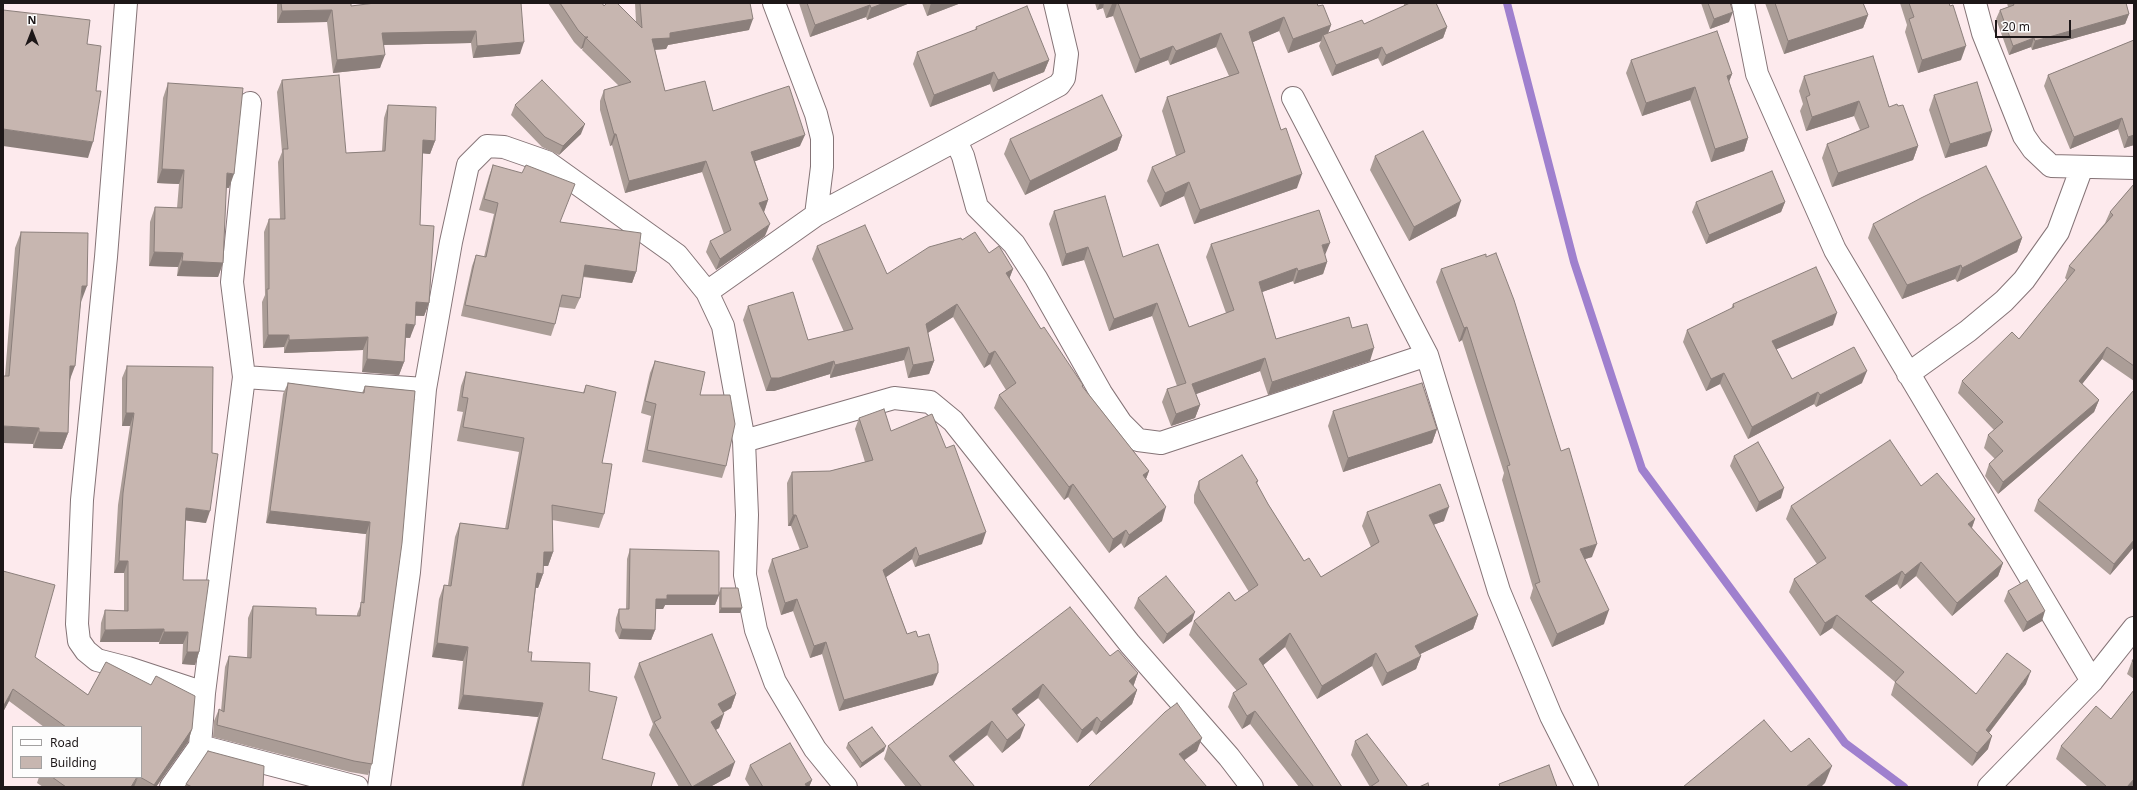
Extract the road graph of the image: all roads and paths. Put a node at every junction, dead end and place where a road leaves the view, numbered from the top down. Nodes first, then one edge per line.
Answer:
1 (126, 3) edge
2 (774, 3) edge
3 (1055, 3) edge
4 (1743, 3) edge
5 (1975, 3) edge
6 (1293, 98) dead end
7 (250, 103) dead end
8 (956, 141) junction
9 (2082, 167) junction
10 (2134, 168) edge
11 (816, 215) junction
12 (707, 292) junction
13 (1427, 355) junction
14 (1908, 374) junction
15 (244, 377) junction
16 (425, 389) junction
17 (744, 441) junction
18 (2134, 628) edge
19 (2092, 680) junction
20 (204, 693) junction
21 (200, 746) junction
22 (171, 787) edge
23 (357, 787) edge
24 (379, 787) edge
25 (846, 787) edge
26 (1252, 787) edge
27 (1587, 787) edge
28 (1989, 787) edge

1 - 20 street
2 - 11 street
3 - 8 street
4 - 14 street
5 - 9 street
6 - 13 street
7 - 15 street
8 - 11 street
8 - 13 street
9 - 10 street
9 - 14 street
11 - 12 street
12 - 16 street
12 - 17 street
13 - 27 street
14 - 19 street
15 - 16 street
15 - 20 street
16 - 24 street
17 - 25 street
17 - 26 street
18 - 19 street
19 - 28 street
20 - 21 street
21 - 22 street
21 - 23 street

